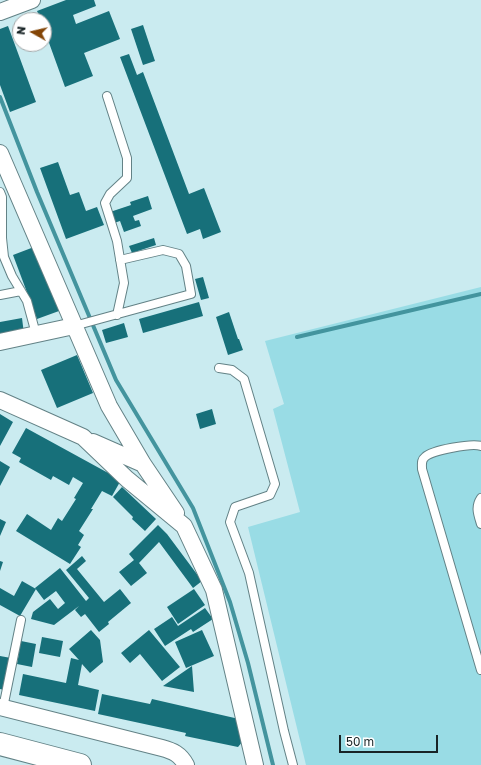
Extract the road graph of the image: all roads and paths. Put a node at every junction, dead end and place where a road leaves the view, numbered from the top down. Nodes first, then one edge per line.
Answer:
1 (32, 0) edge
2 (0, 12) edge
3 (107, 96) dead end
4 (0, 153) edge
5 (0, 192) edge
6 (120, 260) junction
7 (21, 291) junction
8 (0, 296) edge
9 (117, 315) junction
10 (74, 326) junction
11 (36, 334) junction
12 (0, 342) edge
13 (219, 368) dead end
14 (0, 400) edge
15 (83, 438) junction
16 (481, 446) edge
17 (143, 464) junction
18 (481, 498) edge
19 (481, 524) edge
20 (184, 526) junction
21 (21, 620) dead end
22 (481, 670) edge
23 (1, 708) edge
24 (0, 744) edge
25 (80, 765) edge
26 (186, 765) edge
27 (255, 765) edge
28 (293, 765) edge

1 - 2 street
3 - 6 lane
4 - 10 street
5 - 7 lane
6 - 9 lane
6 - 9 lane
7 - 8 lane
7 - 11 lane
9 - 10 lane
10 - 11 street
10 - 17 street
11 - 12 street
13 - 28 lane
14 - 15 street
15 - 17 street
15 - 20 street
16 - 22 lane
17 - 20 street
18 - 19 lane
20 - 27 street
21 - 23 lane
23 - 26 street
24 - 25 highway

